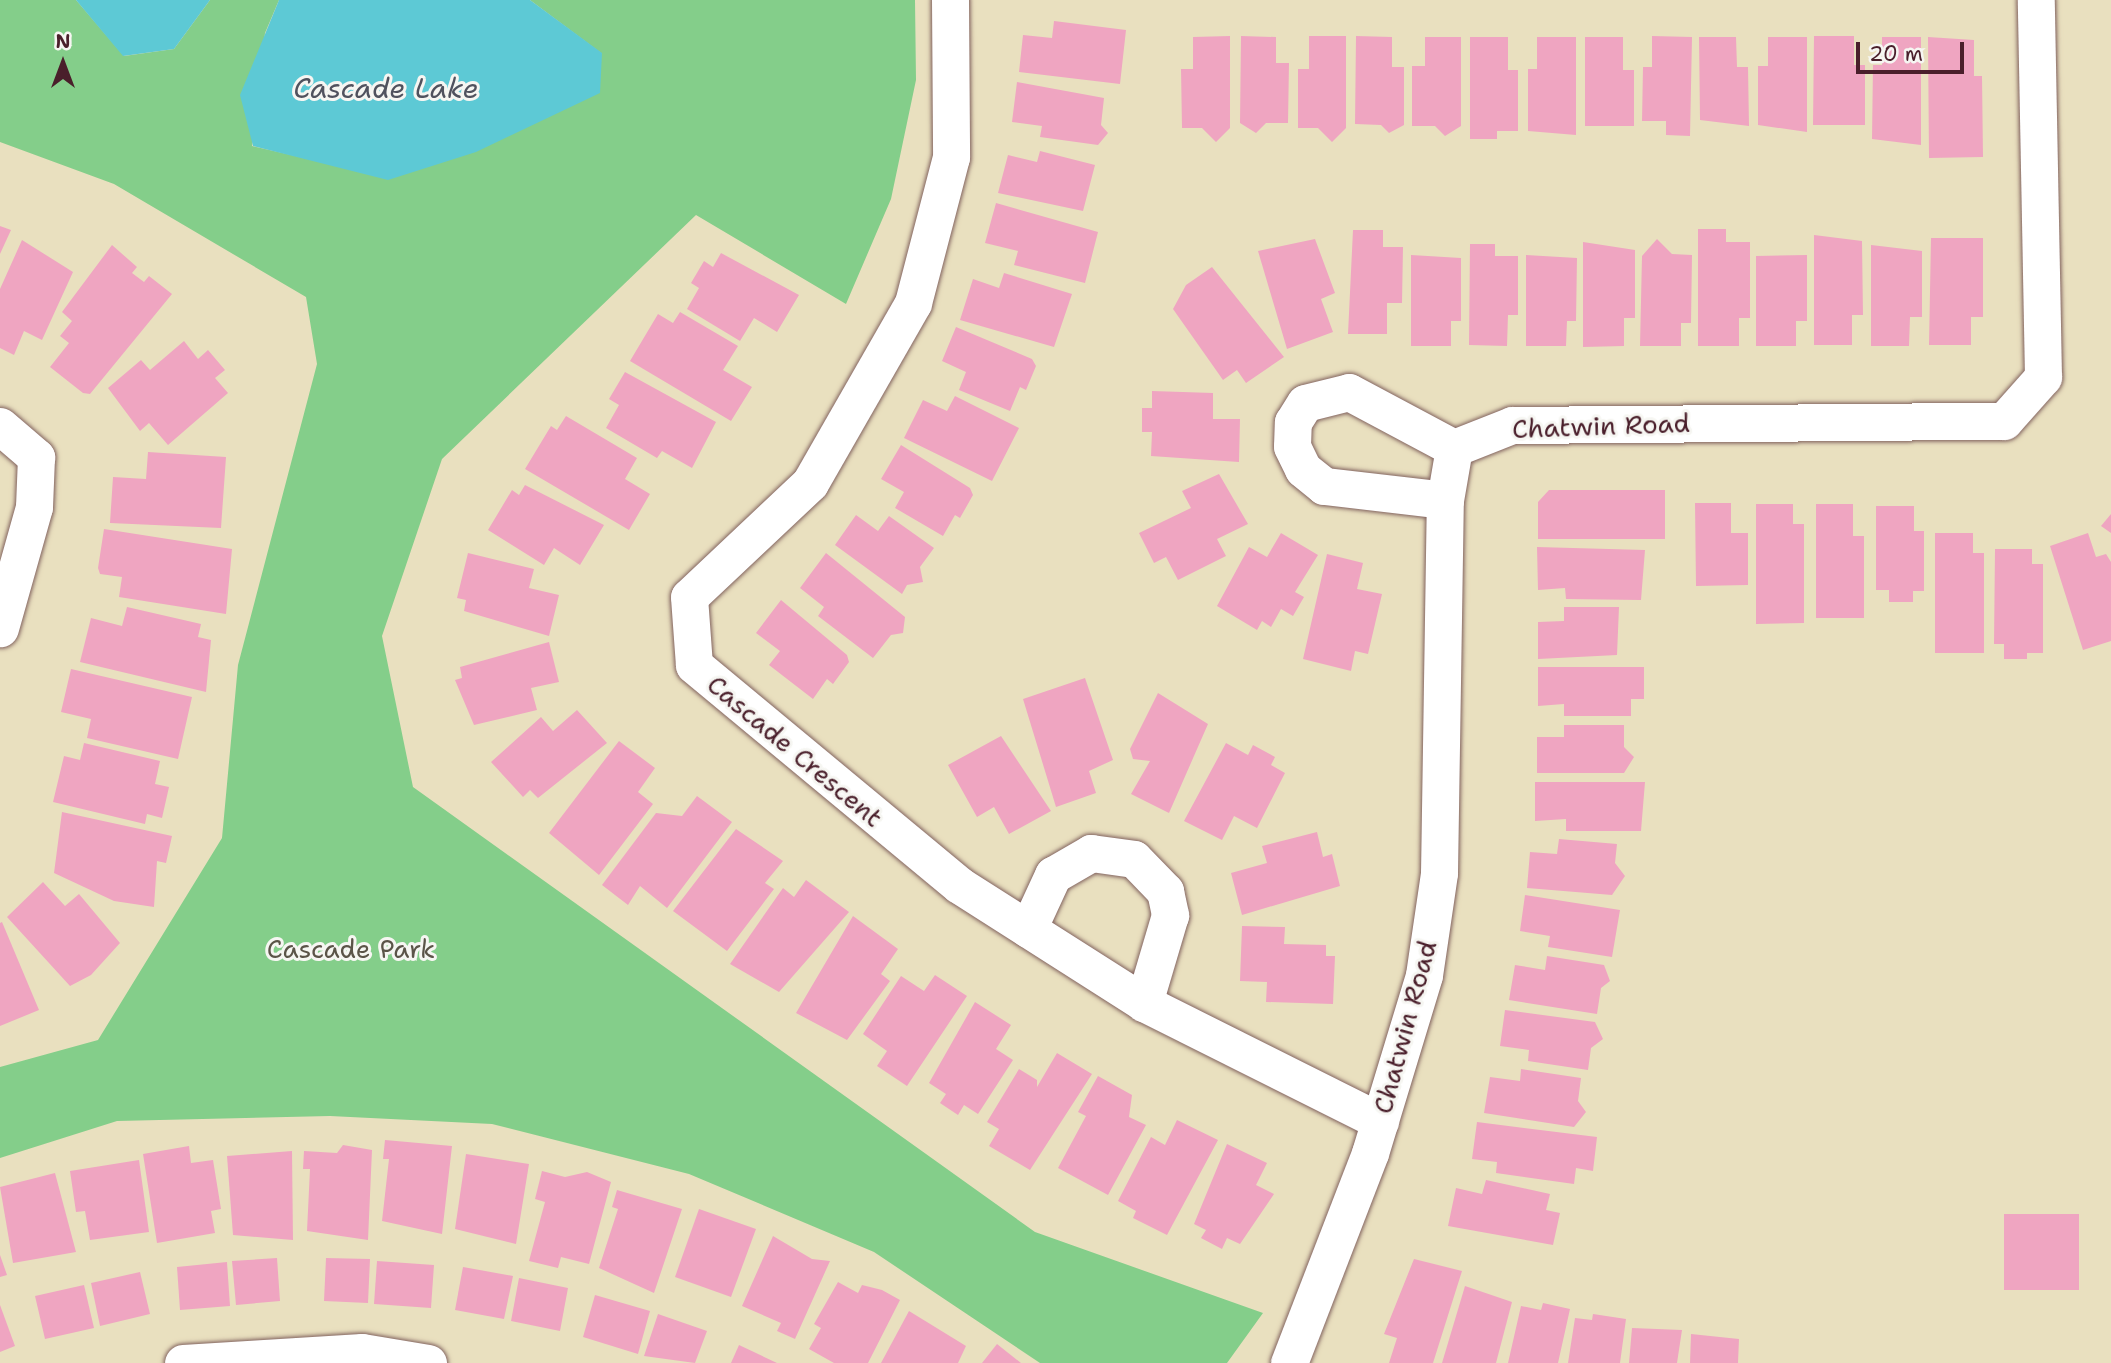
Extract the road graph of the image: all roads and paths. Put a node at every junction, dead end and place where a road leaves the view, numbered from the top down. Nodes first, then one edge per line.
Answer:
1 (950, 0) edge
2 (2036, 0) edge
3 (0, 426) edge
4 (1454, 448) junction
5 (1445, 500) junction
6 (0, 628) edge
7 (1028, 929) junction
8 (1144, 1003) junction
9 (1380, 1121) junction
10 (183, 1363) edge
11 (428, 1363) edge
12 (1289, 1363) edge

1 - 7 street, Cascade Crescent
2 - 4 street, Chatwin Road
3 - 6 street
4 - 5 street, Chatwin Road
4 - 5 street
5 - 9 street, Chatwin Road
7 - 8 street, Cascade Crescent
7 - 8 street
8 - 9 street, Cascade Crescent
9 - 12 street, Chatwin Road
10 - 11 street

